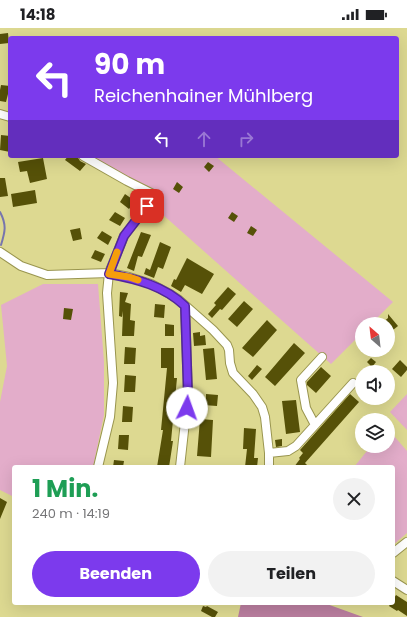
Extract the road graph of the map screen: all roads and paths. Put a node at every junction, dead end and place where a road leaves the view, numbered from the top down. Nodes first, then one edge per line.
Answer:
1 (87, 158) edge
2 (153, 194) dead end
3 (147, 206) dead end
4 (0, 252) edge
5 (109, 274) junction
6 (185, 306) junction
7 (322, 357) dead end
8 (353, 383) dead end
9 (315, 425) junction
10 (269, 453) junction
11 (98, 465) edge
12 (180, 465) edge
13 (269, 465) edge
14 (407, 542) edge
15 (395, 551) edge
16 (395, 583) edge
17 (407, 590) edge

1 - 2 street
3 - 5 street
4 - 5 street
5 - 6 street
5 - 11 street
6 - 10 street
6 - 12 street
7 - 9 street
8 - 9 street
9 - 10 street
10 - 13 street
14 - 15 street
16 - 17 street

